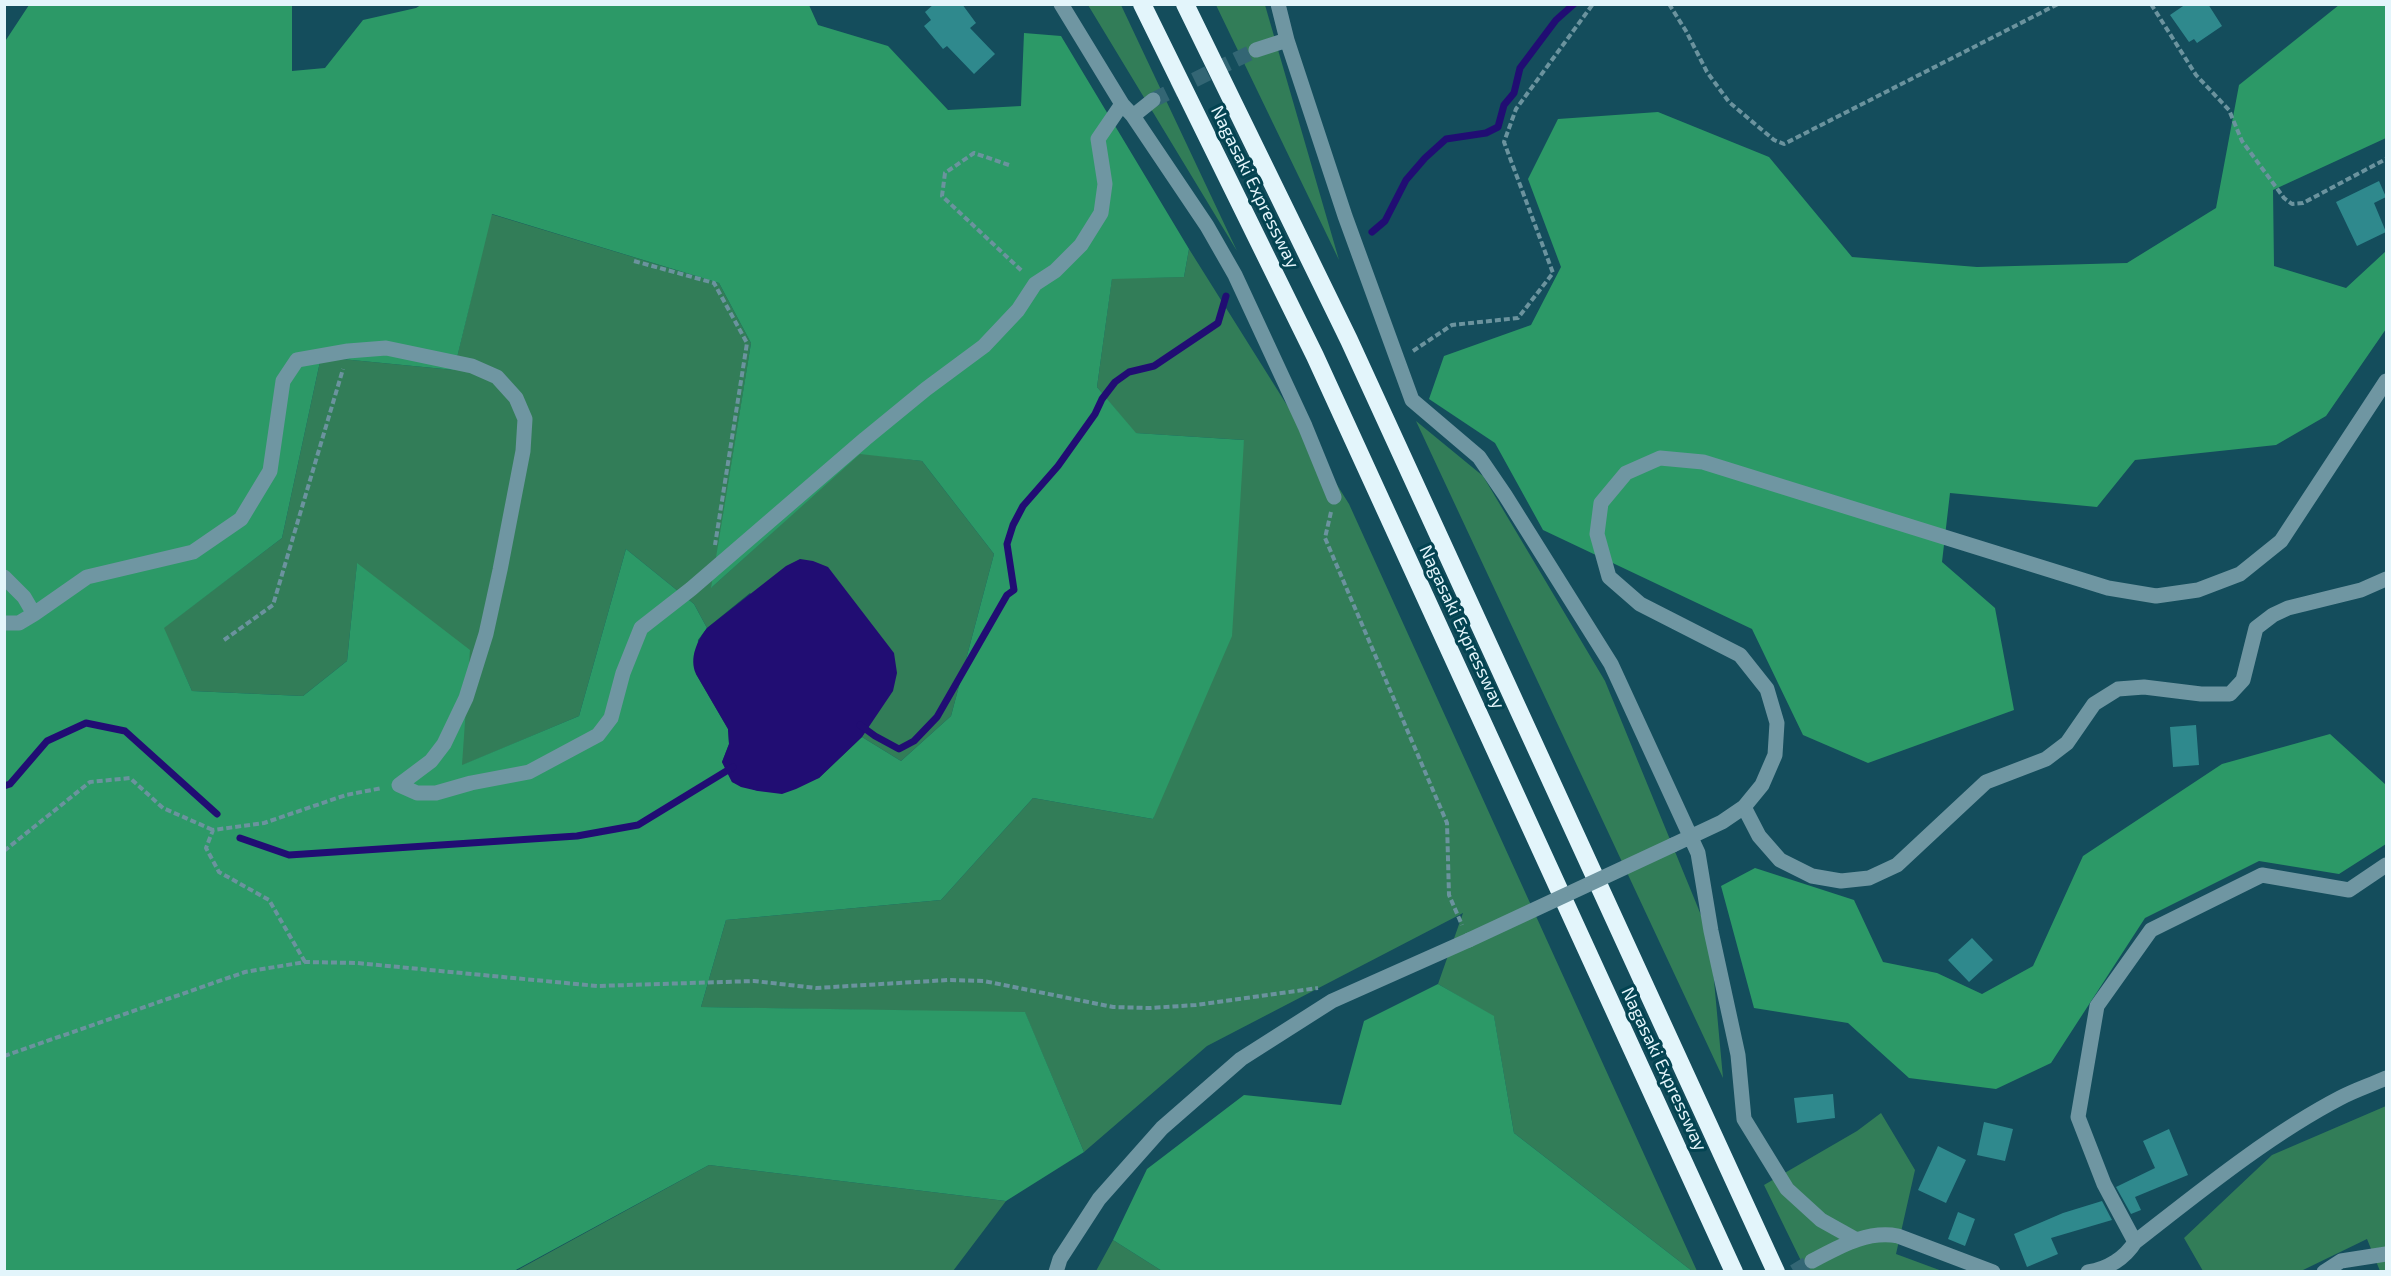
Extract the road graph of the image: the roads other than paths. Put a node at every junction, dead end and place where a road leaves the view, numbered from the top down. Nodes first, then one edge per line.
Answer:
1 (1061, 4) edge
2 (1142, 4) edge
3 (1185, 4) edge
4 (1278, 4) edge
5 (1287, 40) junction
6 (1256, 50) tunnel mouth
7 (1154, 100) tunnel mouth
8 (1122, 104) junction
9 (1133, 116) junction
10 (2386, 381) edge
11 (1334, 497) road end
12 (4, 577) edge
13 (2386, 579) edge
14 (34, 614) junction
15 (4, 623) edge
16 (1744, 807) junction
17 (1691, 836) junction
18 (2386, 865) edge
19 (2386, 1078) edge
20 (1855, 1239) junction
21 (2135, 1242) junction
22 (2386, 1254) edge
23 (1812, 1261) tunnel mouth
24 (1056, 1272) edge
25 (1734, 1272) edge
26 (1776, 1272) edge
27 (1993, 1272) edge
28 (2088, 1272) edge
29 (2324, 1272) edge

1 - 8 street
2 - 25 highway, Nagasaki Expressway
3 - 26 highway, Nagasaki Expressway
4 - 5 street
5 - 6 street
5 - 17 street
7 - 9 street
8 - 9 street
8 - 14 street
9 - 11 street
10 - 16 street
12 - 14 street
13 - 16 street
14 - 15 street
16 - 17 street
17 - 20 street
17 - 24 street, bridge
18 - 21 street
19 - 21 street
20 - 23 street
20 - 27 street
21 - 28 street
22 - 29 street

